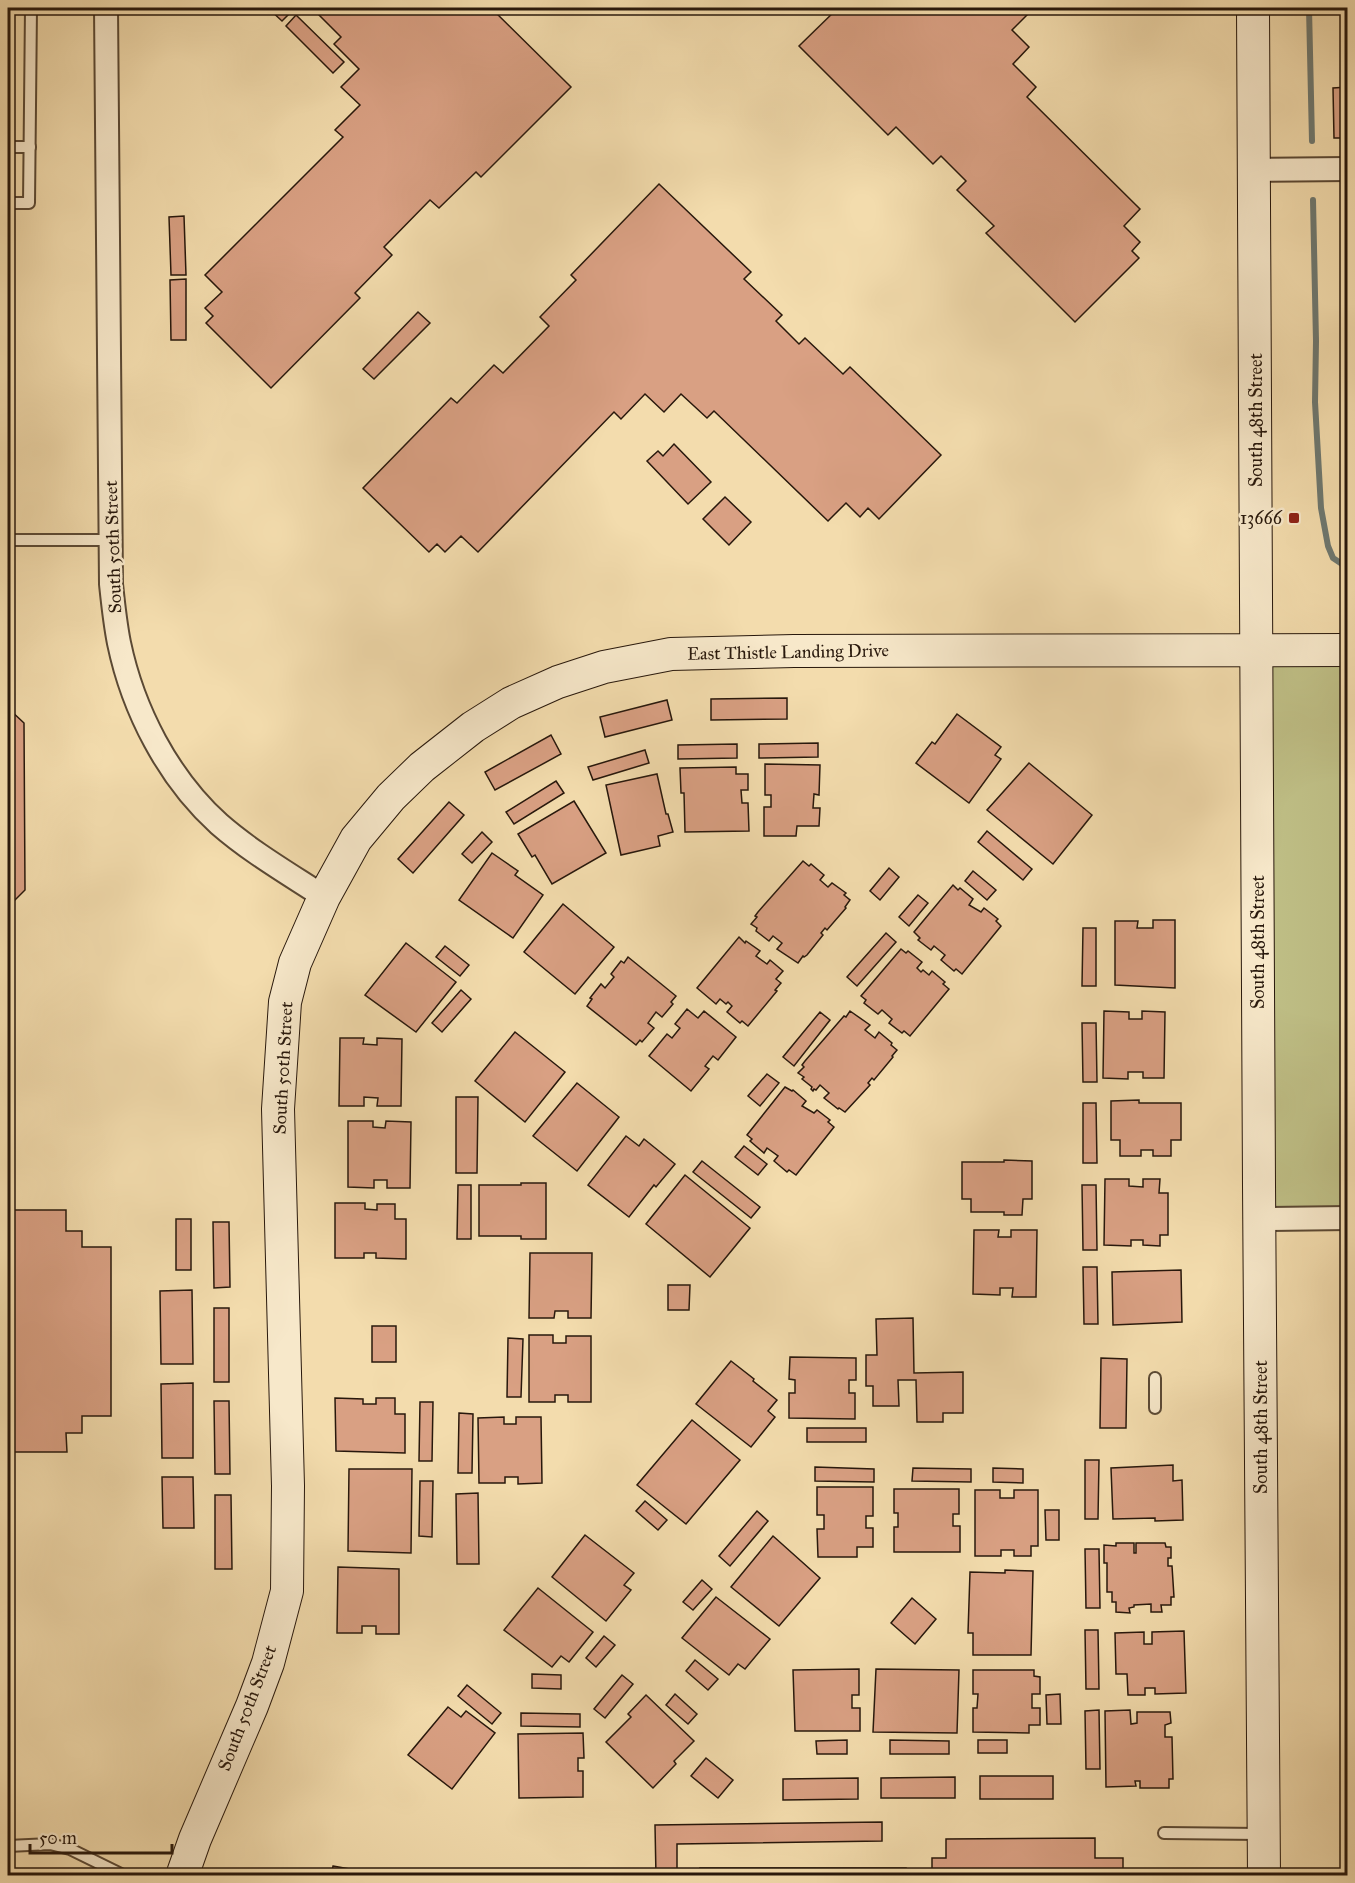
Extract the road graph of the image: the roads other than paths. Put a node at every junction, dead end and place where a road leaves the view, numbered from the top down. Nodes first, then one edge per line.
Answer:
1 (31, 8) edge
2 (106, 8) edge
3 (1253, 8) edge
4 (8, 147) edge
5 (30, 147) junction
6 (1347, 169) edge
7 (1254, 170) junction
8 (8, 203) edge
9 (8, 540) edge
10 (111, 540) junction
11 (1257, 649) junction
12 (1347, 650) edge
13 (324, 897) junction
14 (1347, 1218) edge
15 (1259, 1219) junction
16 (1155, 1378) dead end
17 (1155, 1408) dead end
18 (1164, 1833) dead end
19 (1264, 1834) junction
20 (8, 1846) edge
21 (125, 1875) edge
22 (182, 1875) edge
23 (1264, 1875) edge

1 - 5 lane
2 - 10 street, South 50th Street
3 - 7 street, South 48th Street
4 - 5 lane
5 - 8 lane
6 - 7 street
7 - 11 street, South 48th Street
9 - 10 lane
10 - 13 street, South 50th Street
11 - 12 street, East Thistle Landing Drive
11 - 13 street, East Thistle Landing Drive
11 - 15 street, South 48th Street
13 - 22 street, South 50th Street
14 - 15 street
15 - 19 street, South 48th Street
16 - 17 lane
18 - 19 lane
19 - 23 street, South 48th Street
20 - 21 lane

